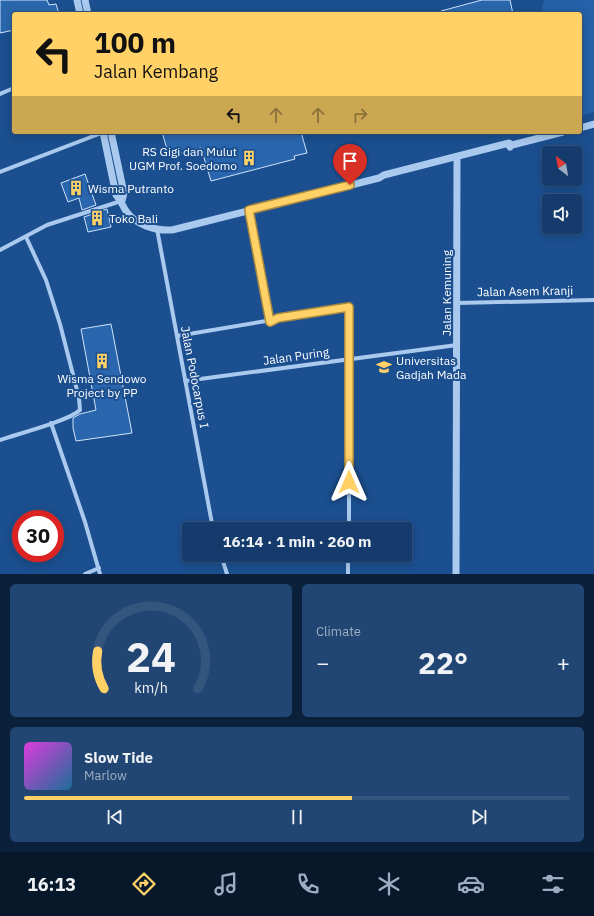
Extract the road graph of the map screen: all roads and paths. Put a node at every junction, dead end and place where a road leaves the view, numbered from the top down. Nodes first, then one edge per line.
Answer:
1 (77, 0) edge
2 (85, 0) edge
3 (80, 12) edge
4 (88, 12) edge
5 (12, 89) edge
6 (0, 94) edge
7 (594, 124) edge
8 (582, 127) edge
9 (99, 134) edge
10 (104, 134) edge
11 (111, 134) edge
12 (555, 134) edge
13 (457, 159) junction
14 (0, 172) edge
15 (122, 201) junction
16 (249, 210) junction
17 (157, 230) junction
18 (26, 238) junction
19 (0, 250) edge
20 (594, 300) edge
21 (457, 303) junction
22 (270, 322) junction
23 (177, 336) junction
24 (457, 345) junction
25 (350, 358) junction
26 (186, 381) junction
27 (51, 423) junction
28 (0, 440) edge
29 (212, 522) edge
30 (348, 522) edge
31 (223, 562) edge
32 (348, 562) edge
33 (99, 568) junction
34 (85, 574) edge
35 (100, 574) edge
36 (227, 574) edge
37 (348, 574) edge
38 (456, 574) edge

1 - 3 street
2 - 4 street
5 - 6 street
7 - 8 street
9 - 14 street
10 - 15 street
11 - 15 street
12 - 13 street
13 - 16 street
13 - 21 street, Jalan Kemuning
15 - 17 street
15 - 18 street
16 - 17 street
16 - 22 street
17 - 23 street, Jalan Podocarpus I
18 - 19 street
18 - 27 street
20 - 21 street, Jalan Asem Kranji
21 - 24 street, Jalan Kemuning
22 - 23 street
22 - 25 street
23 - 26 street, Jalan Podocarpus I
24 - 25 street, Jalan Puring
24 - 38 street, Jalan Kemuning
25 - 26 street, Jalan Puring
25 - 30 street
26 - 29 street, Jalan Podocarpus I
27 - 28 street
27 - 33 street
31 - 36 street
32 - 37 street
33 - 34 street
33 - 35 street

